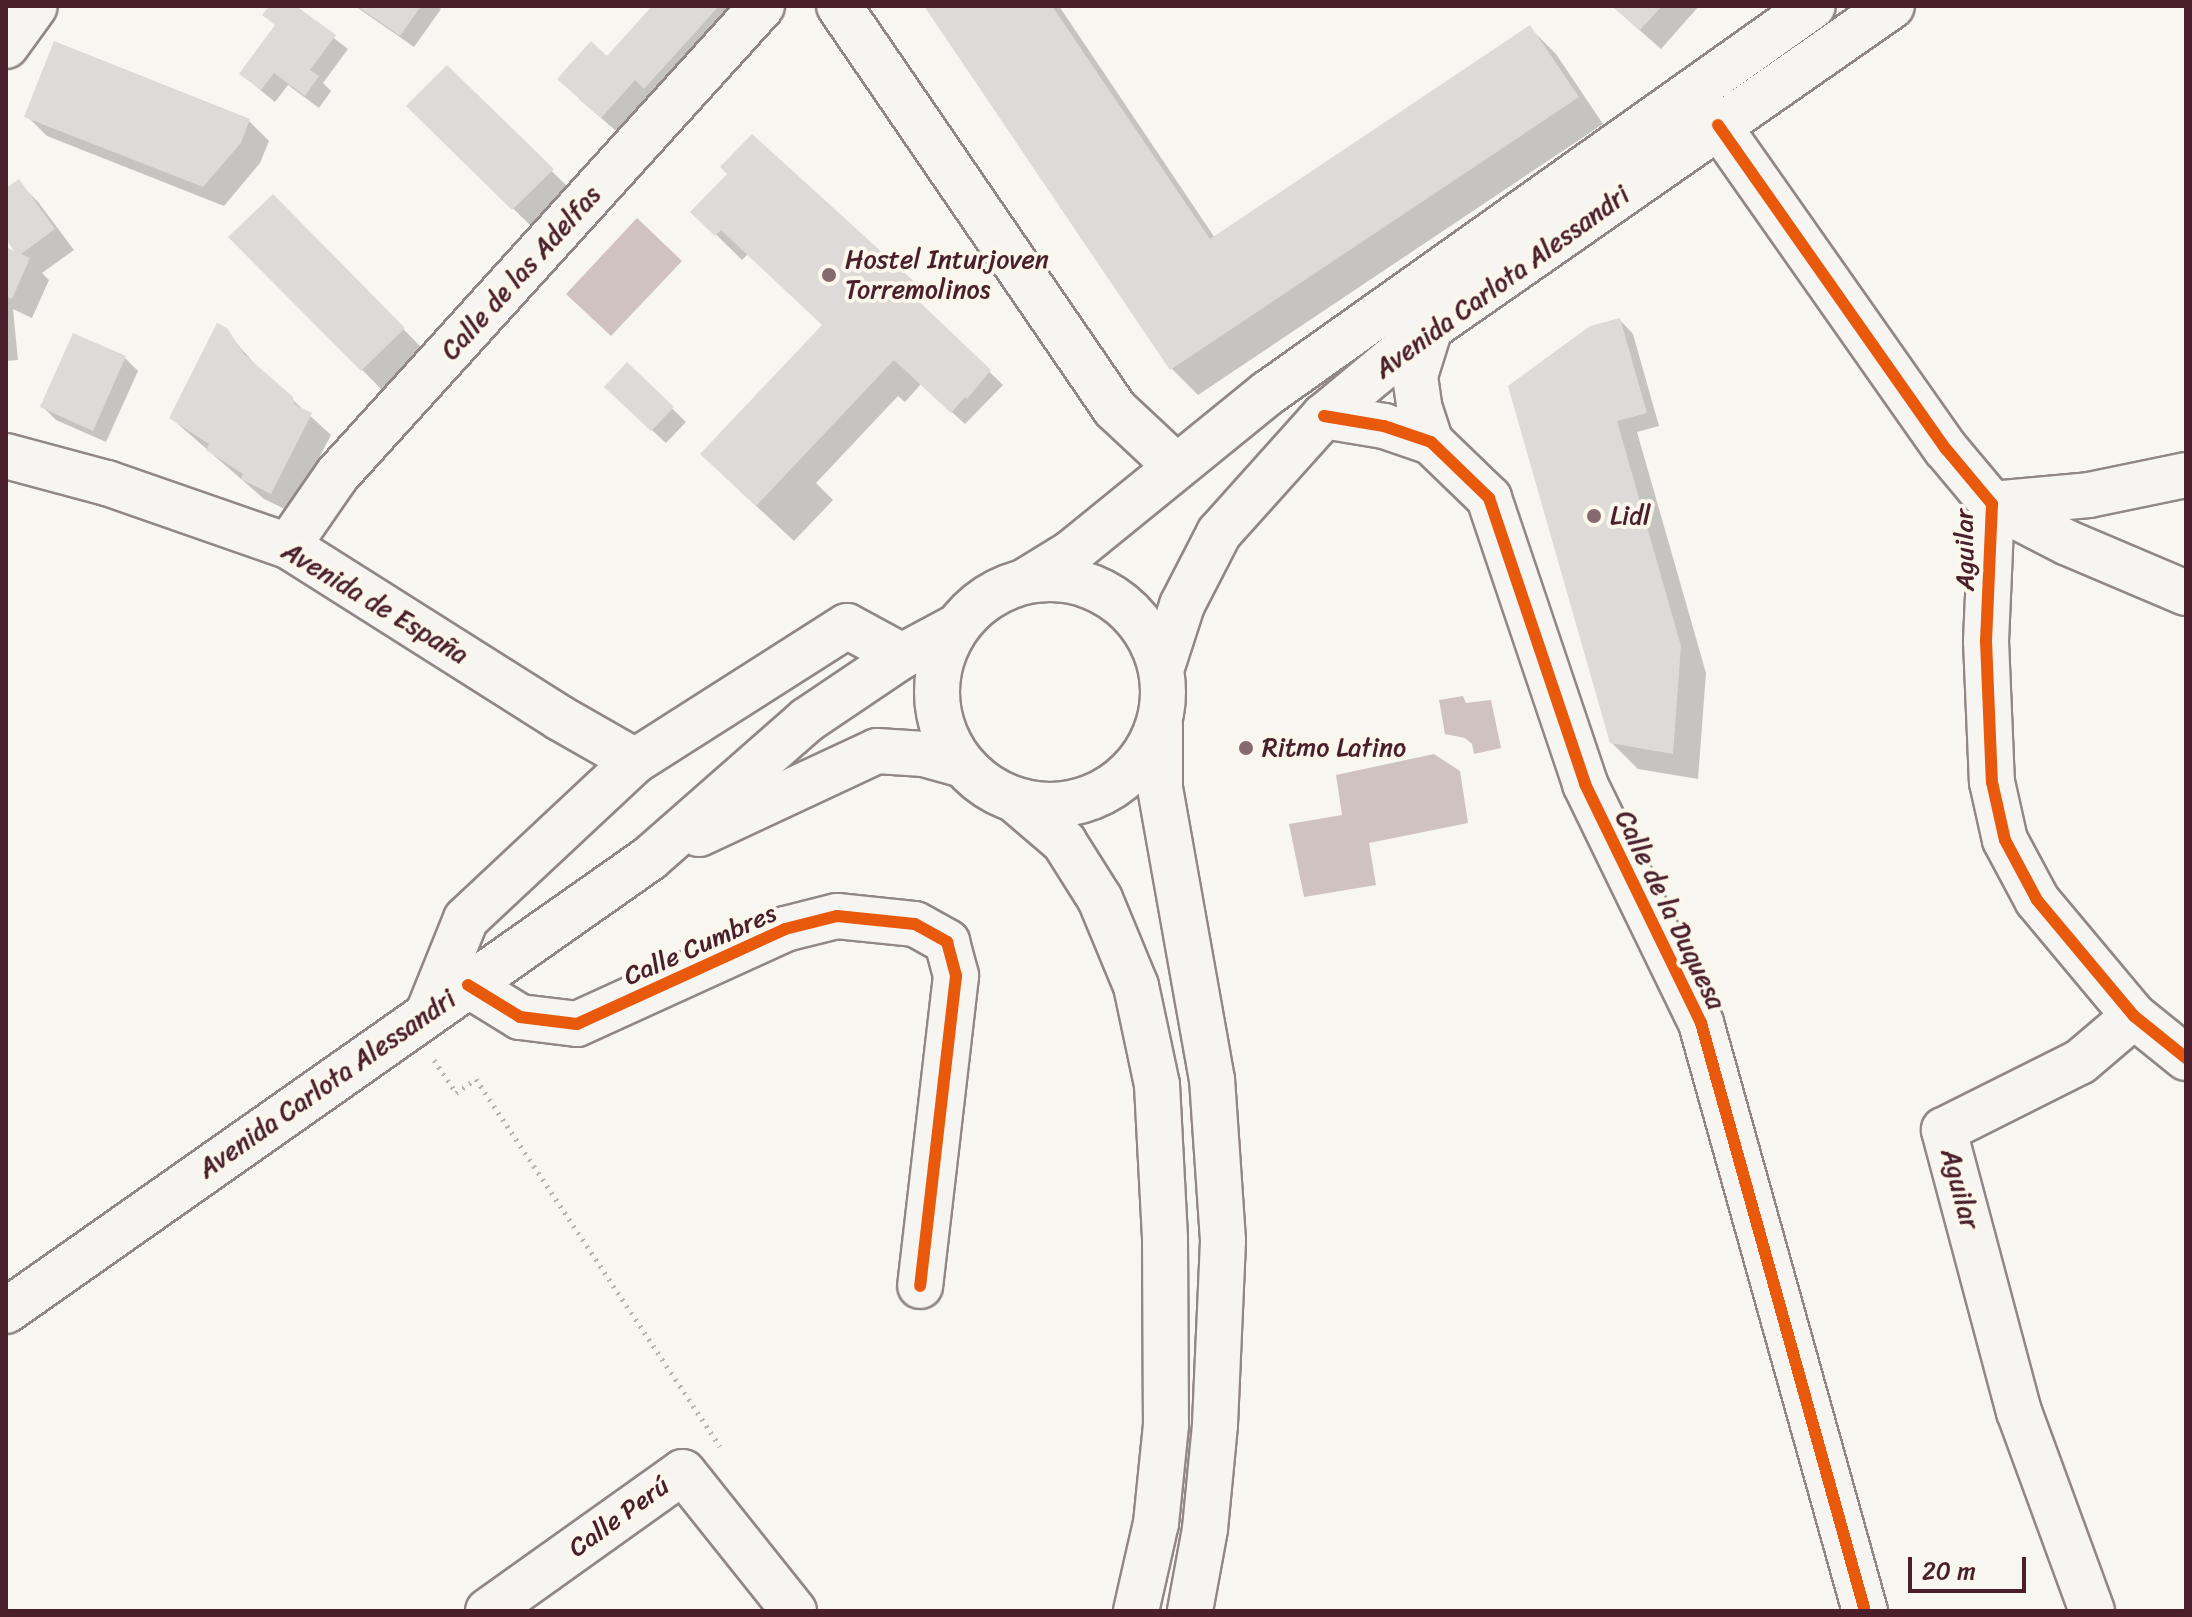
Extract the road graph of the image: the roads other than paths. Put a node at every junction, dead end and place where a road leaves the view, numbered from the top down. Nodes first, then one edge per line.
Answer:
1 (35, 6) edge
2 (762, 6) edge
3 (839, 6) edge
4 (1813, 6) edge
5 (1892, 6) edge
6 (6, 46) edge
7 (1718, 125) junction
8 (1430, 328) junction
9 (1324, 416) junction
10 (1431, 442) junction
11 (6, 456) edge
12 (1176, 466) junction
13 (2186, 475) edge
14 (1992, 504) junction
15 (288, 546) junction
16 (1027, 580) junction
17 (2186, 593) edge
18 (956, 627) junction
19 (902, 656) junction
20 (1162, 667) junction
21 (1160, 725) junction
22 (635, 761) junction
23 (963, 765) junction
24 (1015, 800) junction
25 (650, 858) junction
26 (468, 985) junction
27 (2134, 1016) junction
28 (420, 1019) junction
29 (2186, 1058) edge
30 (920, 1286) dead end
31 (6, 1311) edge
32 (488, 1611) edge
33 (794, 1611) edge
34 (1136, 1611) edge
35 (1190, 1611) edge
36 (1865, 1611) edge
37 (2092, 1611) edge

1 - 6 street
2 - 15 street, Calle de las Adelfas
3 - 12 street
4 - 12 street, Avenida Carlota Alessandri
5 - 7 street, Avenida Carlota Alessandri
7 - 8 street, Avenida Carlota Alessandri
7 - 14 street, Aguilar
8 - 9 street, Avenida Carlota Alessandri
8 - 10 street
9 - 10 street
9 - 20 street, Avenida Carlota Alessandri
10 - 36 street, Calle de la Duquesa
11 - 15 street, Avenida de España
12 - 16 street, Avenida Carlota Alessandri
13 - 14 street
14 - 17 street
14 - 27 street, Aguilar
15 - 22 street, Avenida de España
16 - 18 street
16 - 20 street
18 - 19 street, Avenida Carlota Alessandri
18 - 23 street
19 - 22 street
19 - 25 street, Avenida Carlota Alessandri
20 - 21 street
21 - 24 street
21 - 35 street
22 - 28 street
23 - 24 street
23 - 25 street, Avenida Carlota Alessandri
24 - 34 street
25 - 26 street, Avenida Carlota Alessandri
26 - 28 street, Avenida Carlota Alessandri
26 - 30 street, Calle Cumbres
27 - 29 street
27 - 37 street, Aguilar
28 - 31 street, Avenida Carlota Alessandri
32 - 33 street, Calle Perú

